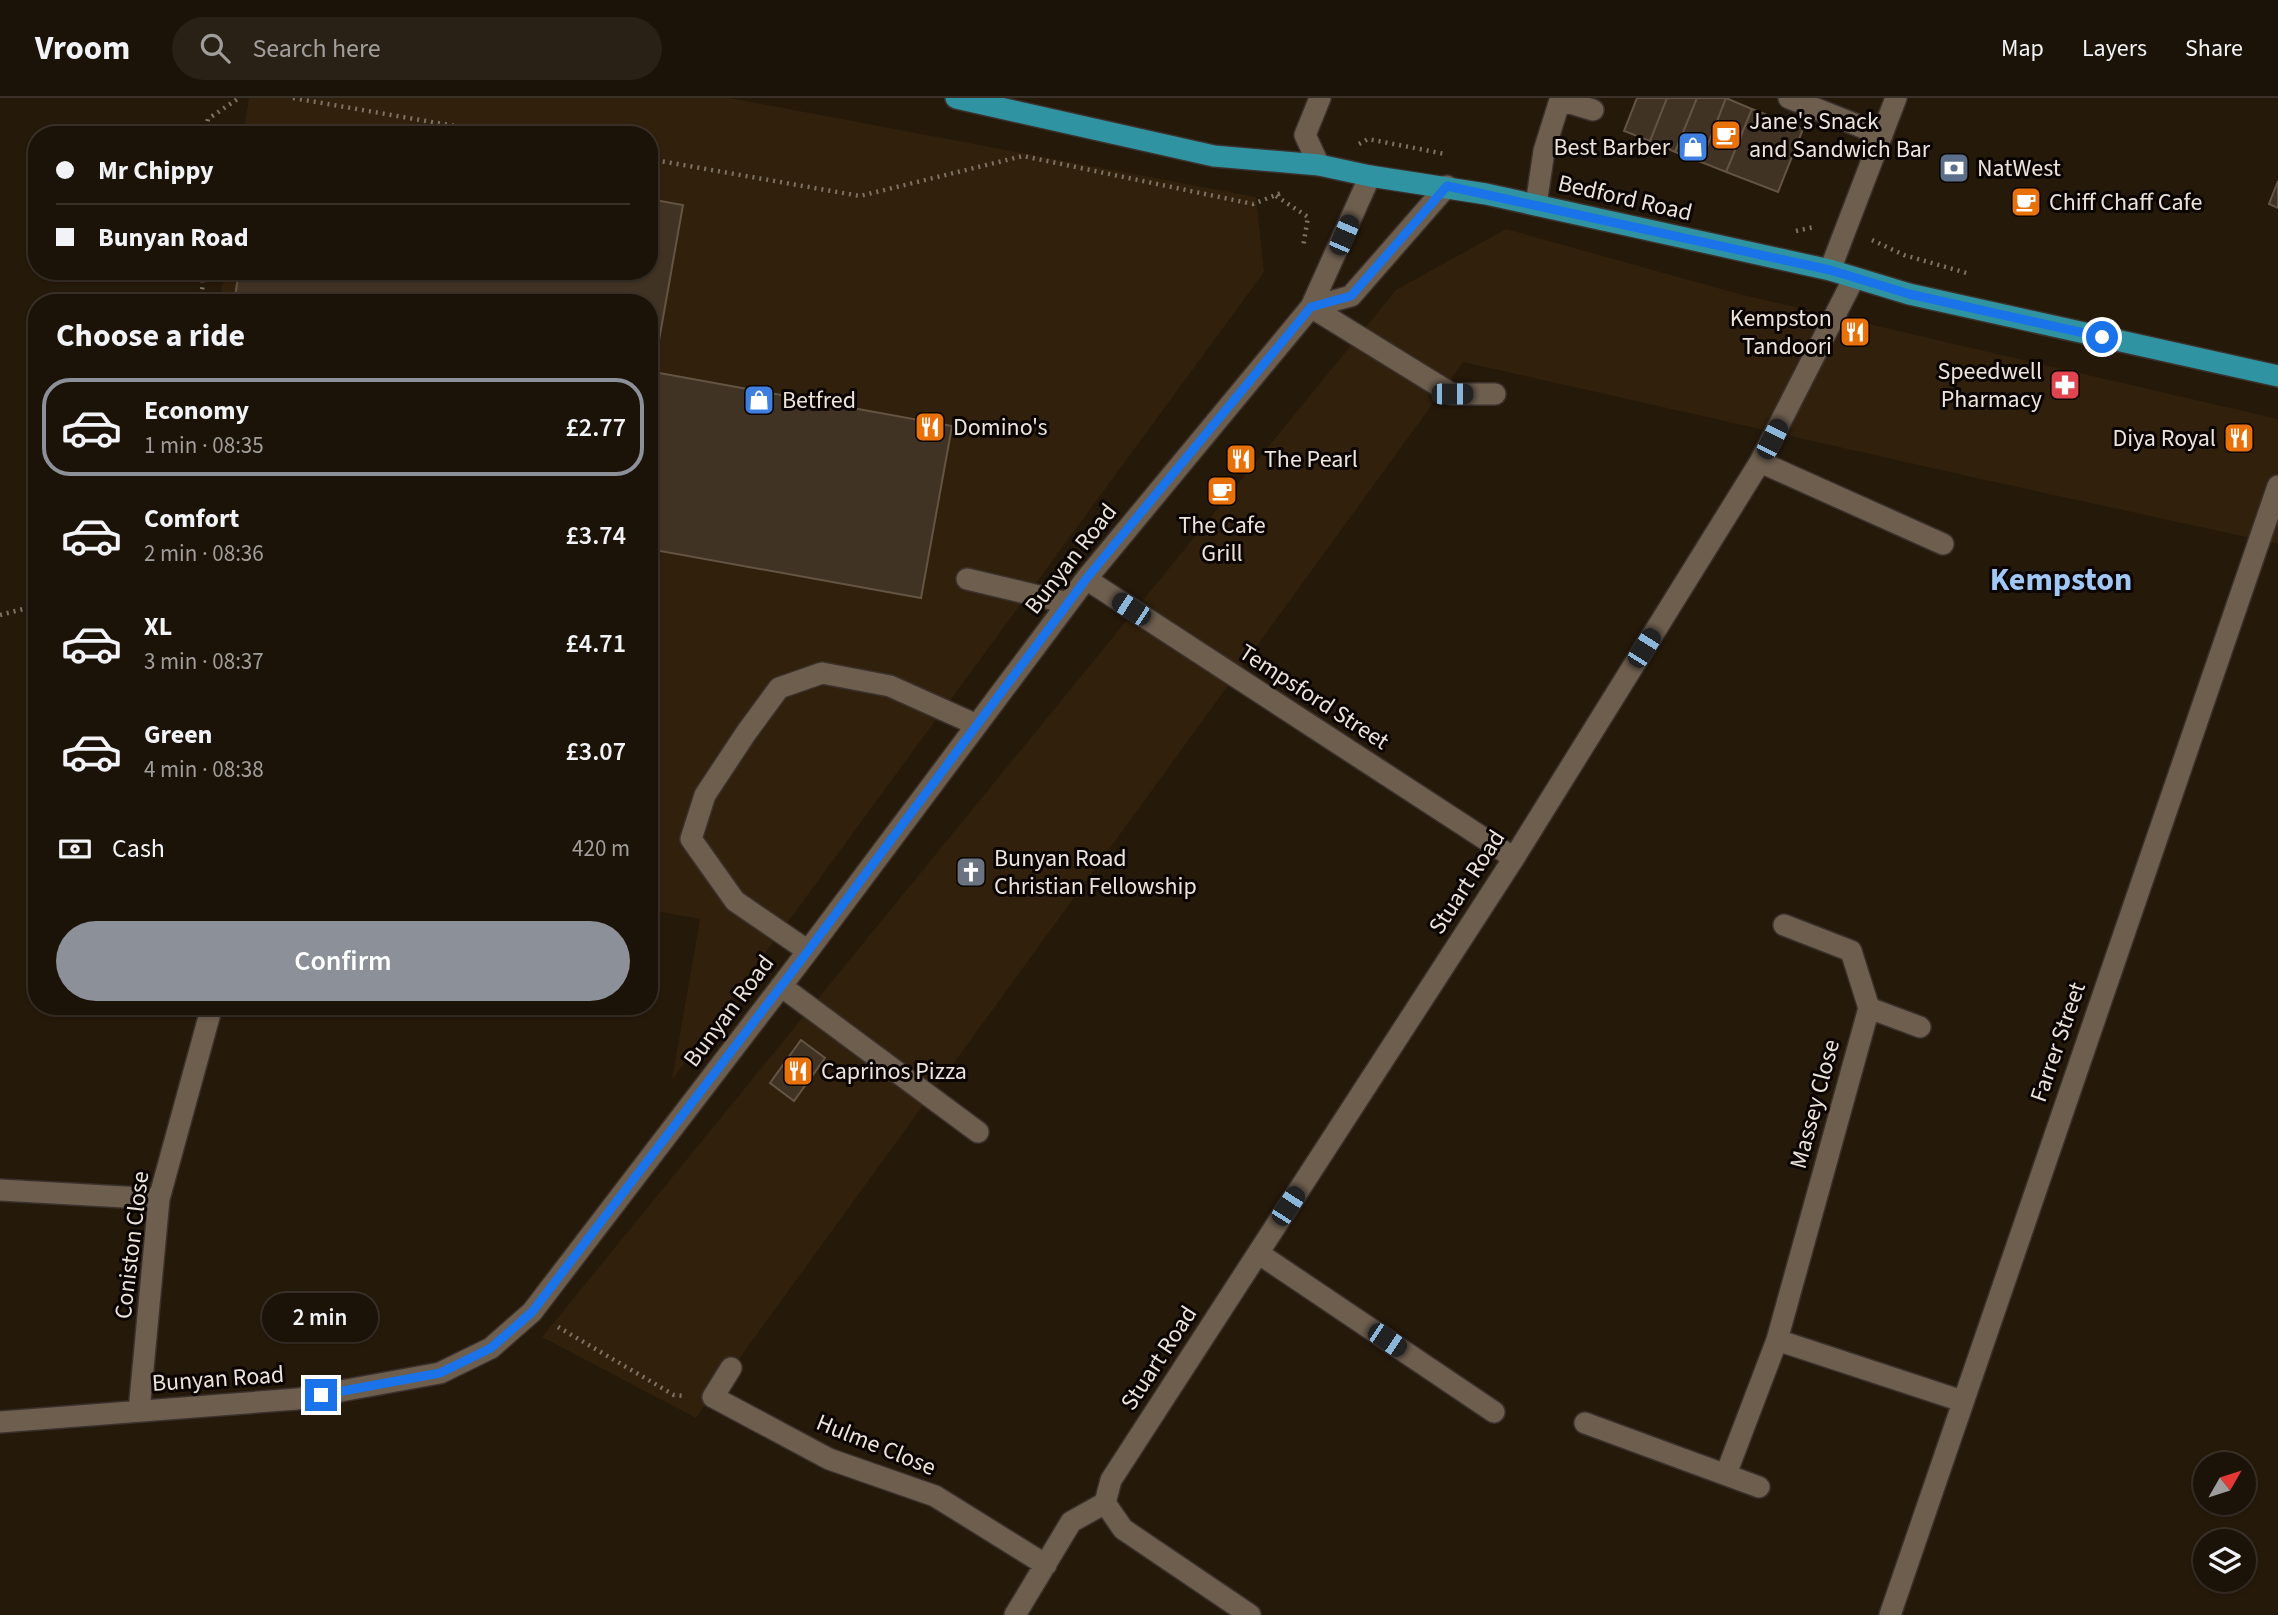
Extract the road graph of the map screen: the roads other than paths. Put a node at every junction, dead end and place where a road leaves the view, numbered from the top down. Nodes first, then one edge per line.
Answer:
1 (956, 98) edge
2 (1320, 98) edge
3 (1789, 98) edge
4 (1896, 98) edge
5 (1592, 110) dead end
6 (1882, 135) junction
7 (1319, 165) junction
8 (1370, 176) junction
9 (1447, 186) junction
10 (1536, 205) junction
11 (1830, 270) junction
12 (1854, 278) junction
13 (1311, 307) junction
14 (2278, 376) edge
15 (1495, 394) dead end
16 (1760, 462) junction
17 (2278, 486) edge
18 (1943, 544) dead end
19 (967, 579) dead end
20 (1086, 579) junction
21 (1068, 603) junction
22 (977, 725) junction
23 (1514, 858) junction
24 (1784, 925) dead end
25 (808, 951) junction
26 (780, 986) junction
27 (1869, 1008) junction
28 (210, 1015) edge
29 (1920, 1027) dead end
30 (978, 1132) dead end
31 (0, 1190) edge
32 (159, 1199) junction
33 (1258, 1253) junction
34 (1777, 1340) junction
35 (731, 1368) dead end
36 (1962, 1401) junction
37 (139, 1411) junction
38 (1494, 1412) dead end
39 (0, 1422) edge
40 (1585, 1423) dead end
41 (1726, 1475) junction
42 (1759, 1487) dead end
43 (1105, 1503) junction
44 (1046, 1565) junction
45 (1015, 1615) edge
46 (1250, 1615) edge
47 (1890, 1615) edge

1 - 7 main road, Bedford Road
2 - 7 street
3 - 6 street
4 - 6 street
5 - 10 street
6 - 11 street
7 - 8 main road, Bedford Road
8 - 9 main road, Bedford Road
8 - 13 street, Bunyan Road
9 - 10 main road, Bedford Road
9 - 13 street
10 - 11 main road, Bedford Road
11 - 12 main road, Bedford Road
12 - 14 main road, Bedford Road
12 - 16 street, Stuart Road
13 - 15 street
13 - 20 street, Bunyan Road
16 - 18 street
16 - 23 street, Stuart Road
17 - 36 street, Farrer Street
19 - 21 street
20 - 21 street, Bunyan Road
20 - 23 street, Tempsford Street
21 - 22 street, Bunyan Road
22 - 25 street, Bunyan Road
22 - 25 street
23 - 33 street, Stuart Road
24 - 27 street
25 - 26 street, Bunyan Road
26 - 30 street
26 - 37 street, Bunyan Road
27 - 29 street
27 - 34 street, Massey Close
28 - 32 street, Coniston Close
31 - 32 street
32 - 37 street, Coniston Close
33 - 38 street
33 - 43 street, Stuart Road
34 - 36 street
34 - 41 street, Massey Close
35 - 44 street, Hulme Close
36 - 47 street, Farrer Street
37 - 39 street, Bunyan Road
40 - 41 street
41 - 42 street
43 - 44 street
43 - 46 street
44 - 45 street

